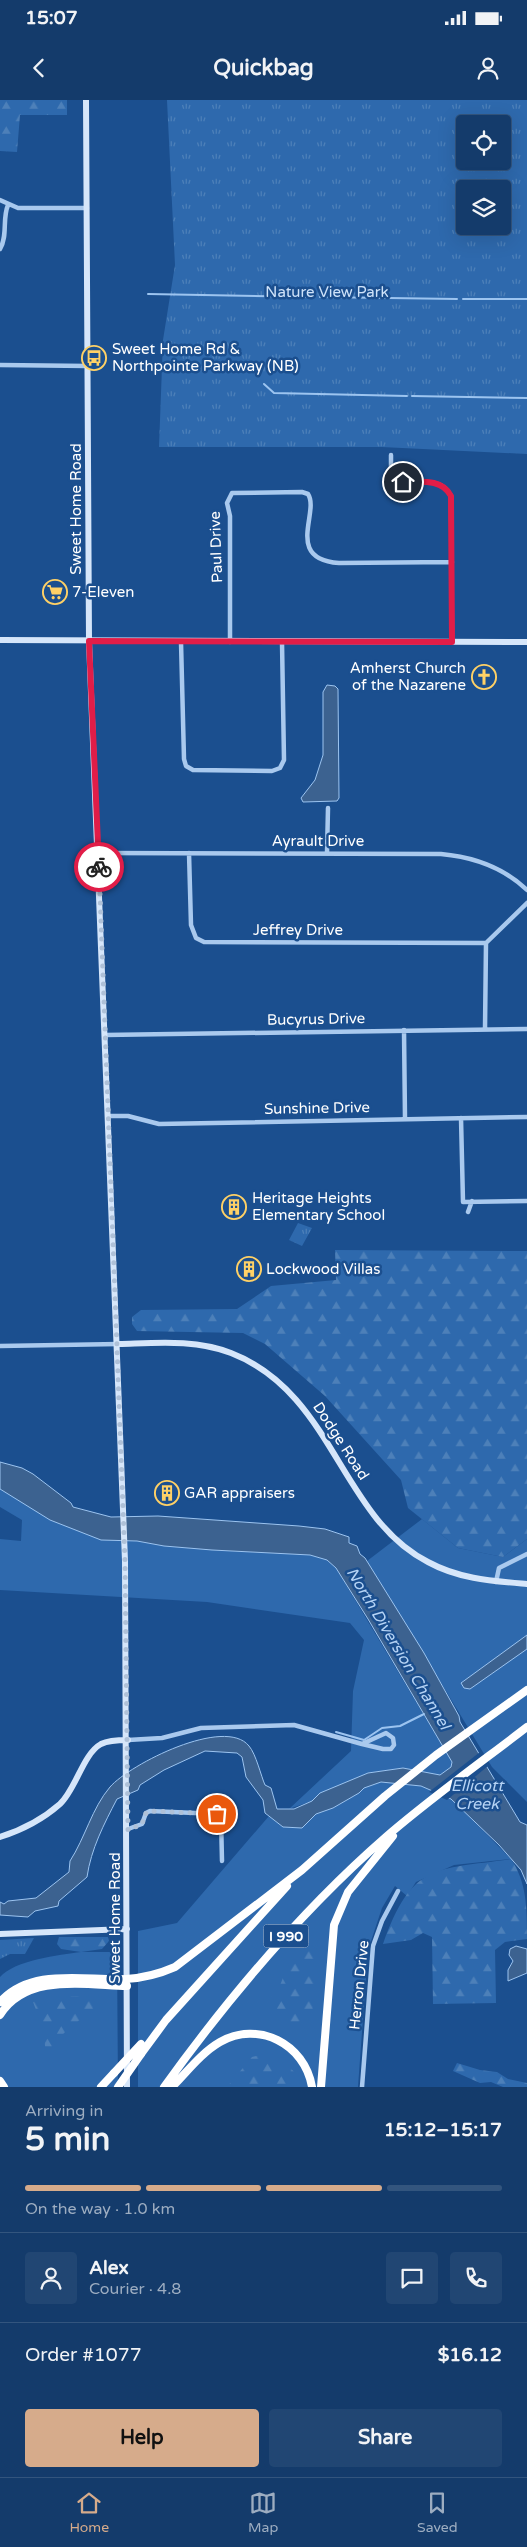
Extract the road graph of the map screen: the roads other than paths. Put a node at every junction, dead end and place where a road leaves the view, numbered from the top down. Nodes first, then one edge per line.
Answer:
1 (86, 100) edge
2 (0, 200) edge
3 (8, 205) junction
4 (87, 208) junction
5 (0, 249) edge
6 (0, 365) edge
7 (88, 366) junction
8 (391, 455) dead end
9 (452, 562) junction
10 (0, 640) edge
11 (89, 641) junction
12 (181, 642) junction
13 (230, 642) junction
14 (282, 642) junction
15 (452, 642) junction
16 (527, 642) edge
17 (328, 808) dead end
18 (99, 853) junction
19 (189, 853) junction
20 (328, 853) junction
21 (527, 890) edge
22 (527, 903) edge
23 (486, 944) junction
24 (485, 1029) junction
25 (527, 1029) edge
26 (404, 1030) junction
27 (106, 1035) junction
28 (109, 1116) junction
29 (527, 1117) edge
30 (461, 1118) junction
31 (405, 1119) junction
32 (472, 1201) junction
33 (527, 1201) edge
34 (468, 1212) dead end
35 (118, 1344) junction
36 (0, 1346) edge
37 (527, 1554) edge
38 (496, 1582) junction
39 (527, 1584) edge
40 (527, 1690) edge
41 (527, 1727) edge
42 (128, 1740) junction
43 (362, 1744) junction
44 (406, 1821) junction
45 (128, 1830) junction
46 (0, 1837) edge
47 (222, 1861) dead end
48 (302, 1870) junction
49 (398, 1890) dead end
50 (127, 1929) junction
51 (0, 1934) edge
52 (127, 1983) junction
53 (0, 2002) edge
54 (0, 2015) edge
55 (166, 2020) junction
56 (0, 2081) edge
57 (4, 2087) edge
58 (101, 2087) edge
59 (118, 2087) edge
60 (127, 2087) edge
61 (164, 2087) edge
62 (172, 2087) edge
63 (312, 2087) edge
64 (321, 2087) edge
65 (362, 2087) edge

1 - 4 main road, Sweet Home Road
2 - 3 street
3 - 4 street
3 - 5 street
4 - 7 main road, Sweet Home Road
6 - 7 street
7 - 11 main road, Sweet Home Road
8 - 9 street
9 - 13 street, Paul Drive
9 - 15 street
10 - 11 main road
11 - 12 main road
11 - 18 main road, Sweet Home Road
12 - 13 main road
12 - 14 street
13 - 14 main road
14 - 15 main road
15 - 16 main road
17 - 20 street
18 - 19 street, Ayrault Drive
18 - 27 main road, Sweet Home Road
19 - 20 street, Ayrault Drive
19 - 23 street, Jeffrey Drive
20 - 21 street, Ayrault Drive
22 - 23 street
23 - 24 street
24 - 25 street, Bucyrus Drive
24 - 26 street, Bucyrus Drive
26 - 27 street, Bucyrus Drive
26 - 31 street
27 - 28 main road, Sweet Home Road
28 - 31 street, Sunshine Drive
28 - 35 main road, Sweet Home Road
29 - 30 street, Sunshine Drive
30 - 31 street, Sunshine Drive
30 - 32 street
32 - 33 street
32 - 34 street
35 - 36 street
35 - 38 main road, Dodge Road
35 - 42 main road, Sweet Home Road
37 - 38 street
38 - 39 main road, Dodge Road
40 - 48 highway, I 990
41 - 44 highway, I 990
42 - 43 street
42 - 45 main road, Sweet Home Road
42 - 46 main road
43 - 43 street
44 - 61 highway, I 990
44 - 64 highway
45 - 47 street
45 - 50 main road, Sweet Home Road
48 - 52 highway
48 - 55 highway, I 990
49 - 65 street, Herron Drive
50 - 51 main road
50 - 52 main road, Sweet Home Road
52 - 53 highway
52 - 54 highway
52 - 60 main road, Sweet Home Road
55 - 58 highway, bridge
55 - 59 highway, I 990, bridge
56 - 57 highway
62 - 63 highway

